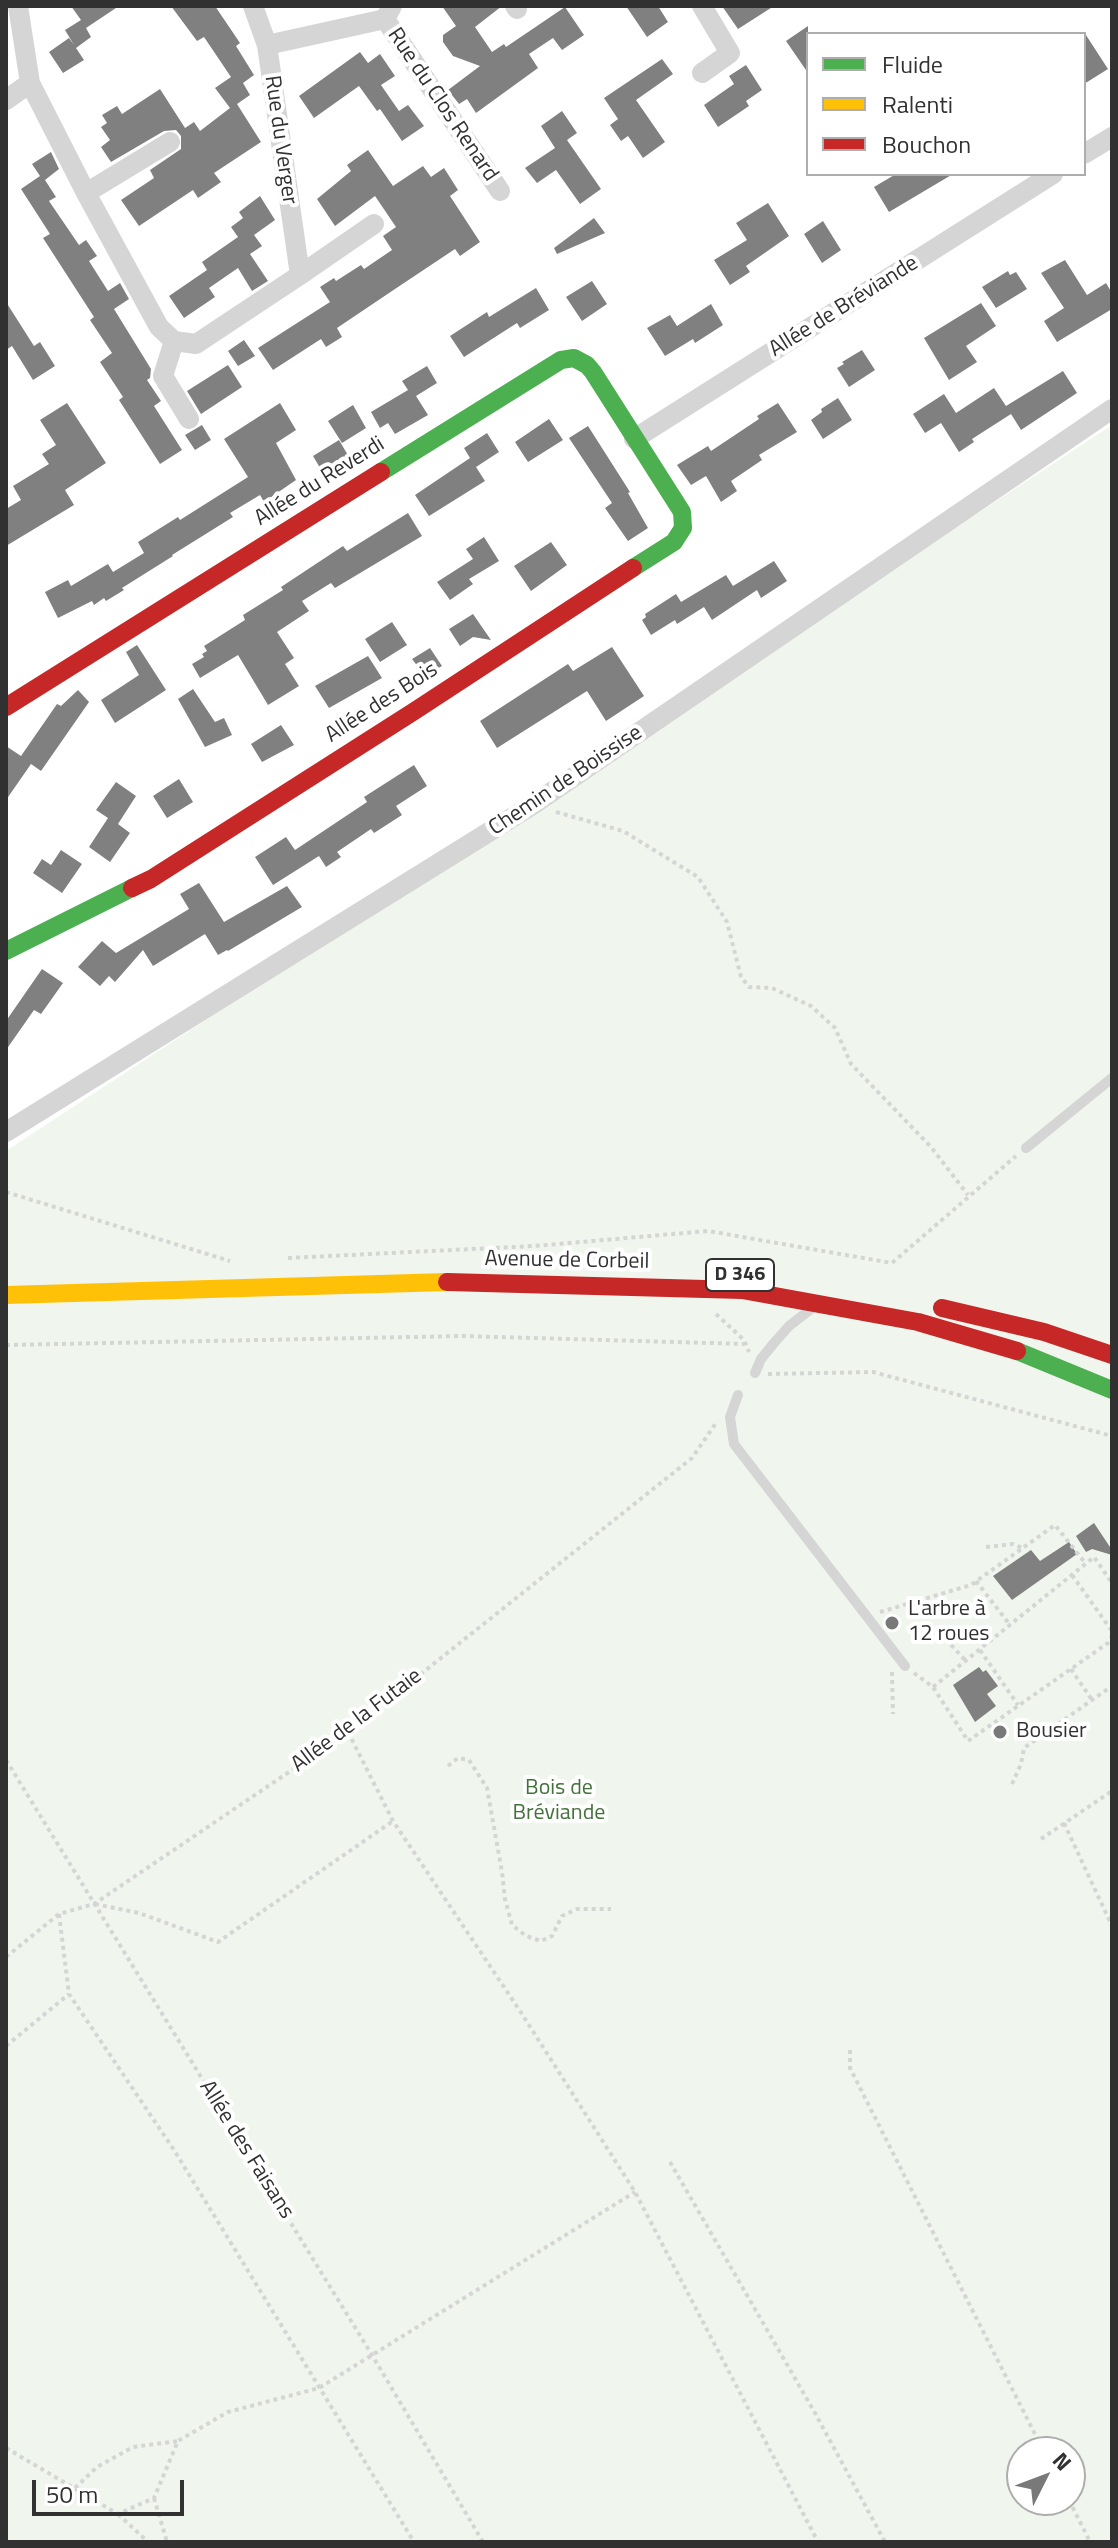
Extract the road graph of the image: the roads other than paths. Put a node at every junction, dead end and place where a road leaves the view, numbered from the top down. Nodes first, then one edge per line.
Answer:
1 (18, 6) edge
2 (253, 6) edge
3 (702, 6) edge
4 (388, 13) edge
5 (13, 34) edge
6 (267, 45) junction
7 (702, 73) dead end
8 (30, 83) junction
9 (6, 100) edge
10 (1112, 137) edge
11 (170, 142) dead end
12 (1086, 153) edge
13 (1050, 176) edge
14 (500, 191) dead end
15 (86, 193) junction
16 (374, 224) dead end
17 (300, 275) junction
18 (174, 341) junction
19 (1112, 409) edge
20 (189, 419) dead end
21 (634, 439) junction
22 (6, 707) edge
23 (6, 951) edge
24 (1112, 1078) edge
25 (6, 1132) edge
26 (1026, 1148) road end
27 (787, 1279) dead end
28 (430, 1282) junction
29 (6, 1295) edge
30 (818, 1303) junction
31 (923, 1304) dead end
32 (1023, 1353) junction
33 (1112, 1355) edge
34 (755, 1373) road end
35 (1112, 1380) edge
36 (1112, 1390) edge
37 (738, 1395) road end
38 (905, 1666) road end

1 - 5 street
2 - 6 street, Rue du Verger
3 - 7 street
4 - 6 street
4 - 14 street, Rue du Clos Renard
5 - 8 street
6 - 17 street, Rue du Verger
8 - 9 street
8 - 15 street
10 - 12 street
11 - 15 street
13 - 21 street, Allée de Bréviande
15 - 18 street
16 - 17 street
17 - 18 street
18 - 20 street
19 - 25 street, Chemin de Boissise
21 - 22 main road, Allée du Reverdi
21 - 23 main road, Allée des Bois
24 - 26 lane
27 - 28 main road, D 346
28 - 29 main road, Avenue de Corbeil / D 346
28 - 30 main road, Avenue de Corbeil / D 346
30 - 32 main road, Avenue de Corbeil / D 346
30 - 34 lane
31 - 33 main road
32 - 35 main road
32 - 36 main road, Avenue de Corbeil / D 346
37 - 38 lane

